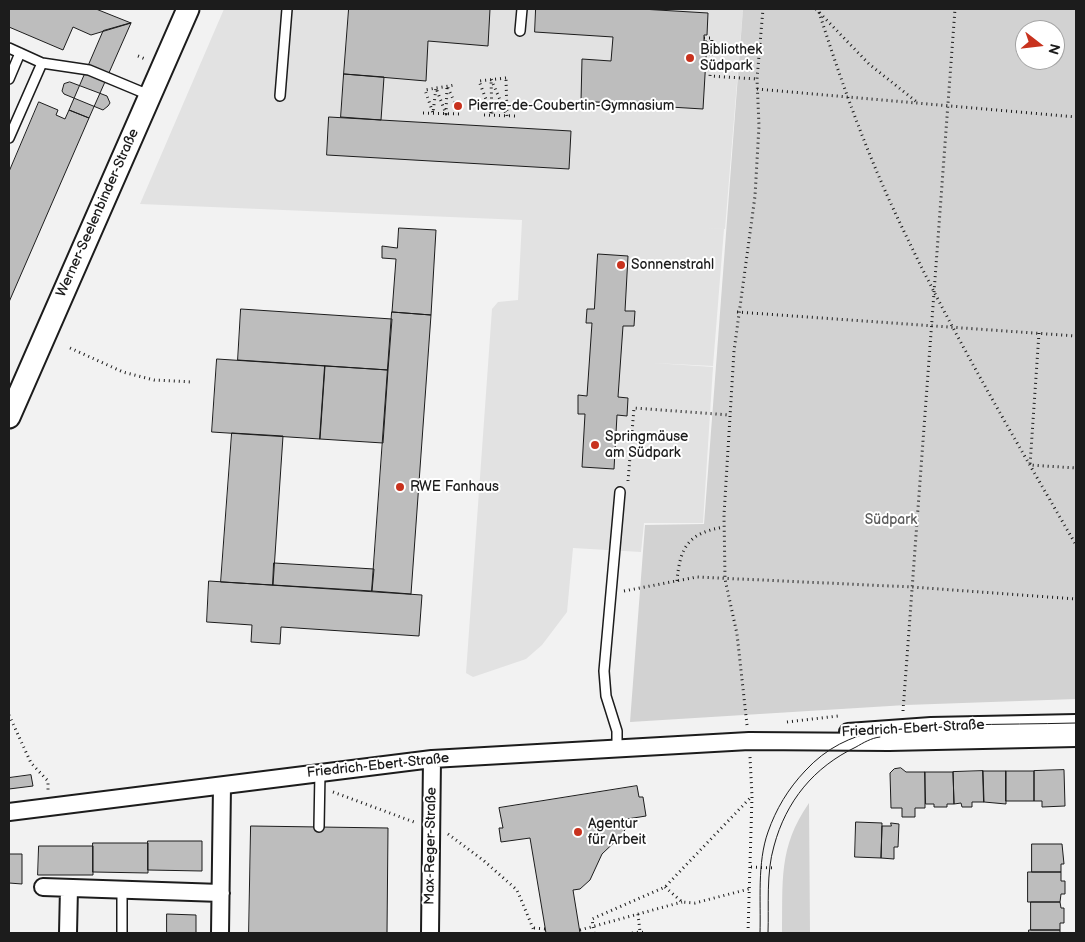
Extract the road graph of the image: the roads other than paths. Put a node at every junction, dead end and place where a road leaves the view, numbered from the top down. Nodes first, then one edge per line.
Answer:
1 (188, 9) edge
2 (287, 9) edge
3 (522, 9) edge
4 (520, 31) dead end
5 (9, 48) edge
6 (20, 53) junction
7 (42, 63) junction
8 (9, 79) edge
9 (149, 95) junction
10 (280, 96) dead end
11 (9, 138) edge
12 (9, 417) edge
13 (620, 492) road end
14 (1076, 723) edge
15 (1076, 738) edge
16 (749, 741) junction
17 (617, 747) junction
18 (432, 759) junction
19 (320, 772) junction
20 (222, 786) junction
21 (9, 812) edge
22 (319, 827) dead end
23 (44, 887) dead end
24 (69, 888) junction
25 (122, 890) junction
26 (221, 893) junction
27 (68, 933) edge
28 (122, 933) edge
29 (220, 933) edge
30 (430, 933) edge

1 - 9 street, Werner-Seelenbinder-Straße
2 - 10 lane
3 - 4 lane
5 - 6 lane
6 - 7 lane
6 - 8 lane
7 - 9 lane
7 - 11 lane
9 - 12 street, Werner-Seelenbinder-Straße
13 - 17 lane
14 - 16 street, Friedrich-Ebert-Straße
15 - 16 street, Friedrich-Ebert-Straße
16 - 17 street, Friedrich-Ebert-Straße
17 - 18 street, Friedrich-Ebert-Straße
18 - 19 street, Friedrich-Ebert-Straße
18 - 30 street, Max-Reger-Straße
19 - 20 street, Friedrich-Ebert-Straße
19 - 22 lane
20 - 21 street, Friedrich-Ebert-Straße
20 - 26 street
23 - 24 street
24 - 25 street
24 - 27 street
25 - 26 street
25 - 28 lane
26 - 29 street

